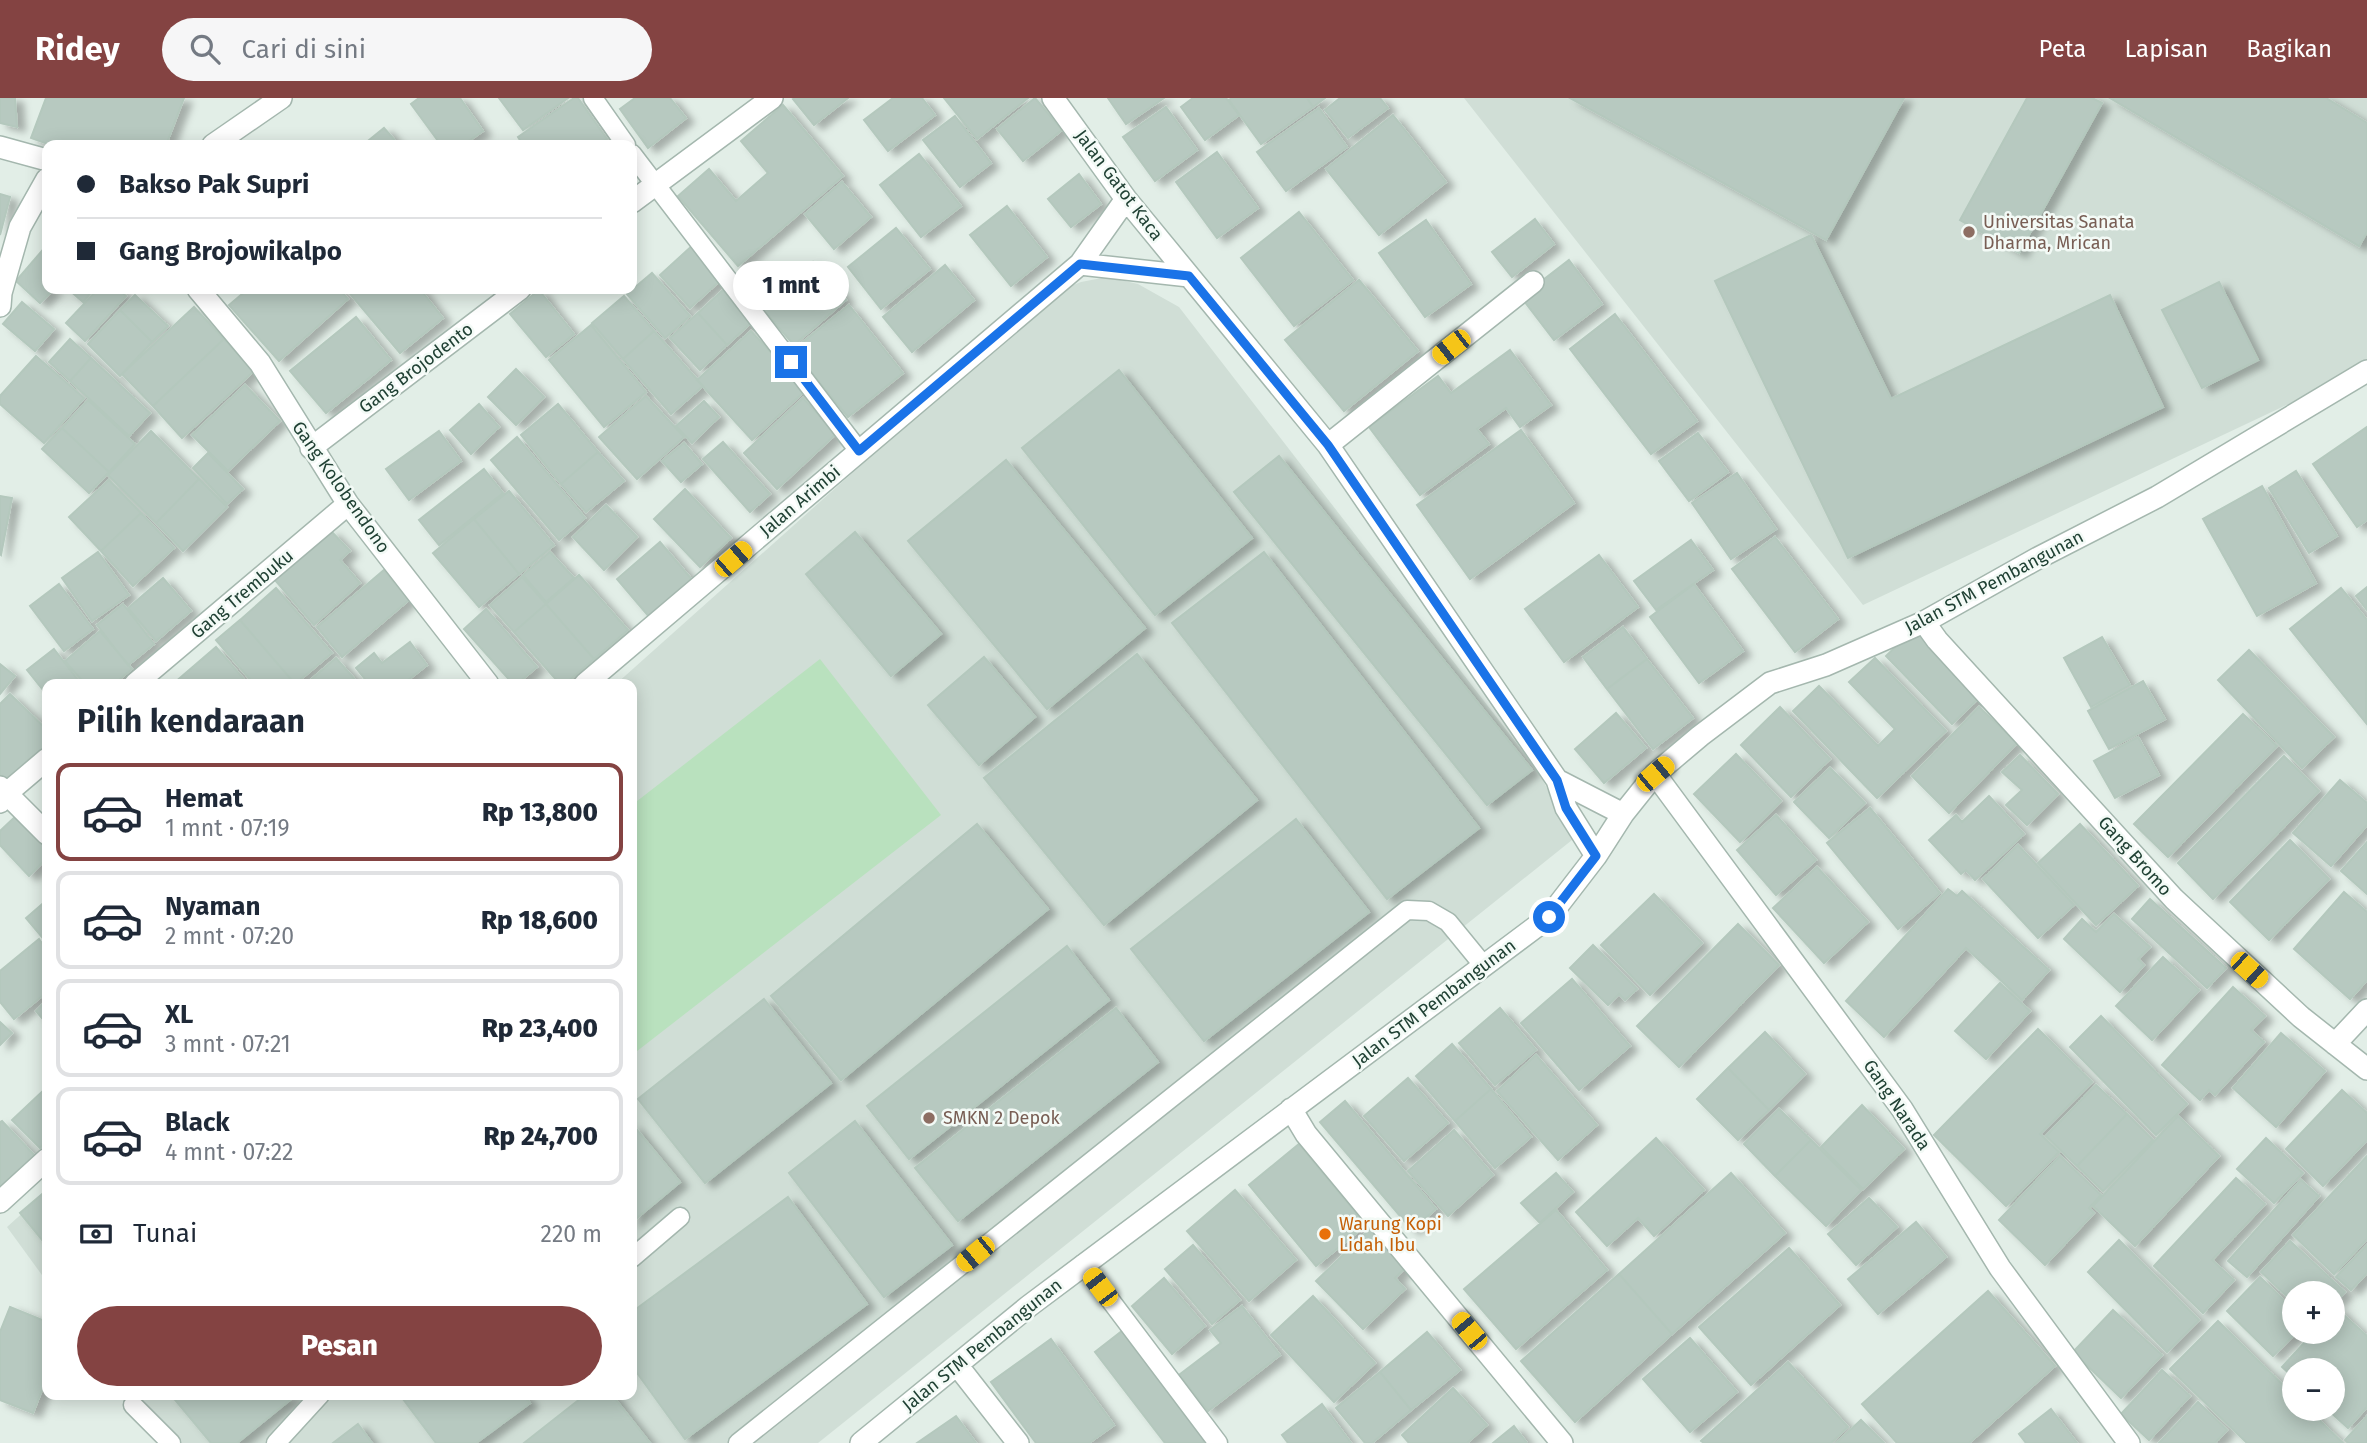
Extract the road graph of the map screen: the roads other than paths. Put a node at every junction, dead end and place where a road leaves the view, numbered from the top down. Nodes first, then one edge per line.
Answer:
1 (281, 98) edge
2 (593, 98) edge
3 (772, 98) edge
4 (1053, 98) edge
5 (220, 140) edge
6 (622, 140) edge
7 (0, 147) edge
8 (42, 159) edge
9 (637, 161) edge
10 (654, 185) junction
11 (42, 188) edge
12 (637, 198) edge
13 (1126, 198) junction
14 (1080, 264) junction
15 (1189, 276) junction
16 (1533, 282) dead end
17 (202, 294) edge
18 (513, 294) edge
19 (0, 306) edge
20 (2367, 371) edge
21 (1328, 445) junction
22 (312, 448) junction
23 (859, 451) junction
24 (348, 504) junction
25 (1924, 622) junction
26 (141, 679) edge
27 (484, 679) edge
28 (591, 679) edge
29 (42, 763) edge
30 (1655, 774) junction
31 (1557, 780) junction
32 (2, 794) edge
33 (1623, 814) junction
34 (42, 830) edge
35 (1596, 856) junction
36 (1484, 966) junction
37 (2367, 1010) edge
38 (2336, 1044) junction
39 (2367, 1069) edge
40 (1291, 1109) junction
41 (42, 1164) edge
42 (0, 1202) edge
43 (680, 1217) dead end
44 (637, 1254) edge
45 (1083, 1264) junction
46 (957, 1365) junction
47 (315, 1400) edge
48 (133, 1405) dead end
49 (171, 1443) edge
50 (276, 1443) edge
51 (738, 1443) edge
52 (861, 1443) edge
53 (1018, 1443) edge
54 (1218, 1443) edge
55 (1562, 1443) edge
56 (2129, 1443) edge

1 - 5 street
2 - 6 lane
3 - 10 street
4 - 13 street, Jalan Gatot Kaca
7 - 8 street
9 - 10 lane
10 - 12 street
10 - 23 lane
11 - 19 street
13 - 14 street, Jalan Arimbi
13 - 15 street, Jalan Gatot Kaca
14 - 15 street
14 - 23 street, Jalan Arimbi
15 - 21 street, Jalan Gatot Kaca
16 - 21 street
17 - 22 street, Gang Kolobendono
18 - 22 street, Gang Brojodento
20 - 25 street, Jalan STM Pembangunan
21 - 31 street, Jalan Gatot Kaca
22 - 24 street, Gang Kolobendono
23 - 28 street, Jalan Arimbi
24 - 26 street, Gang Trembuku
24 - 27 street, Gang Kolobendono
25 - 30 street, Jalan STM Pembangunan
25 - 38 street, Gang Bromo
29 - 32 street
30 - 33 street, Jalan STM Pembangunan
30 - 56 street, Gang Narada
31 - 33 street, Jalan Gatot Kaca
31 - 35 street, Jalan Gatot Kaca
32 - 34 street
33 - 35 street, Jalan STM Pembangunan
35 - 36 street, Jalan STM Pembangunan
36 - 40 street, Jalan STM Pembangunan
36 - 51 lane
37 - 38 street
38 - 39 street, Gang Bromo
40 - 45 street, Jalan STM Pembangunan
40 - 55 street
41 - 42 street
43 - 44 lane
45 - 46 street, Jalan STM Pembangunan
45 - 54 lane
46 - 52 street, Jalan STM Pembangunan
46 - 53 street
47 - 50 lane
48 - 49 lane

